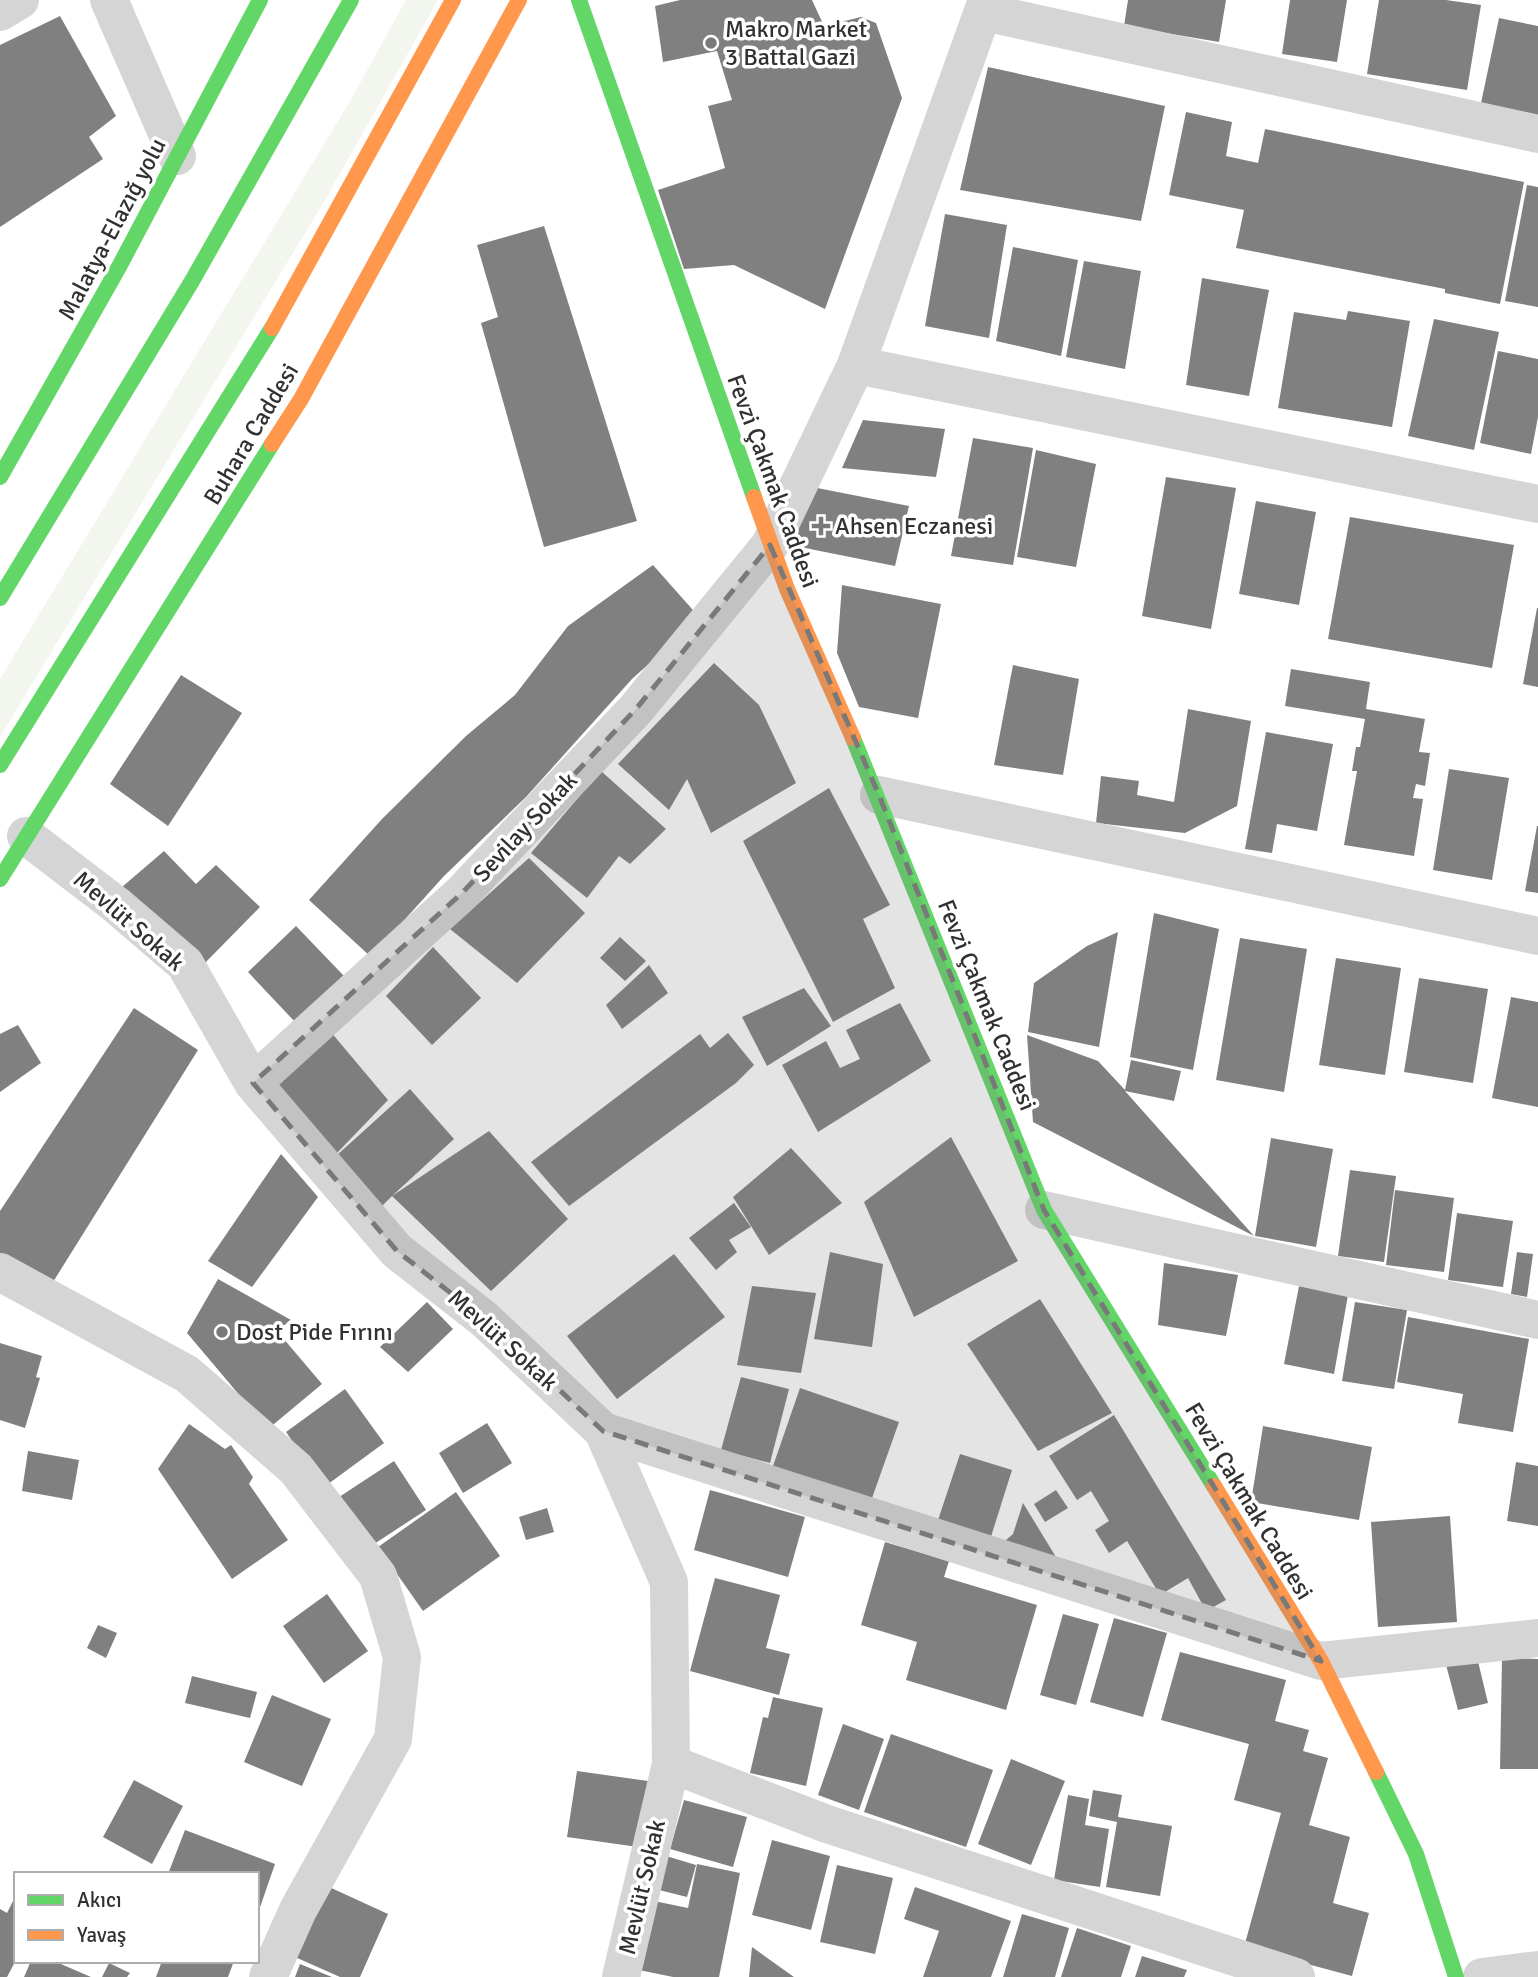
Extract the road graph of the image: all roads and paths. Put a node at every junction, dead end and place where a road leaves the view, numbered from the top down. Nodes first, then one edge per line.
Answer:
1 (20, 0) edge
2 (109, 0) edge
3 (260, 0) edge
4 (351, 0) edge
5 (453, 0) edge
6 (519, 0) edge
7 (579, 0) edge
8 (986, 6) edge
9 (0, 12) edge
10 (1538, 134) edge
11 (177, 156) junction
12 (856, 365) junction
13 (0, 477) edge
14 (1538, 504) edge
15 (770, 545) junction
16 (0, 598) edge
17 (0, 765) edge
18 (879, 795) junction
19 (26, 836) junction
20 (0, 879) edge
21 (1538, 936) edge
22 (253, 1083) junction
23 (1044, 1210) junction
24 (0, 1272) edge
25 (1538, 1320) edge
26 (603, 1431) junction
27 (1538, 1638) edge
28 (1321, 1661) junction
29 (671, 1764) junction
30 (1538, 1970) edge
31 (268, 1977) edge
32 (621, 1977) edge
33 (1296, 1977) edge
34 (1456, 1977) edge
35 (1482, 1977) edge

1 - 9 street
2 - 11 street
3 - 11 main road, Malatya-Elazığ yolu
4 - 16 main road
5 - 17 main road
6 - 19 main road, Buhara Caddesi
7 - 15 main road, Fevzi Çakmak Caddesi
8 - 10 street
8 - 12 street, Sevilay Sokak
11 - 13 main road, Malatya-Elazığ yolu
12 - 14 street
12 - 15 street, Sevilay Sokak
15 - 18 main road, Fevzi Çakmak Caddesi
15 - 22 street, Sevilay Sokak
18 - 21 street
18 - 23 main road, Fevzi Çakmak Caddesi
19 - 20 main road, Buhara Caddesi
19 - 22 street, Mevlüt Sokak
22 - 26 street, Mevlüt Sokak
23 - 25 street
23 - 28 main road, Fevzi Çakmak Caddesi
24 - 31 street
26 - 28 street
26 - 29 street, Mevlüt Sokak
27 - 28 street
28 - 34 main road, Fevzi Çakmak Caddesi
29 - 32 street, Mevlüt Sokak
29 - 33 street
30 - 35 street

